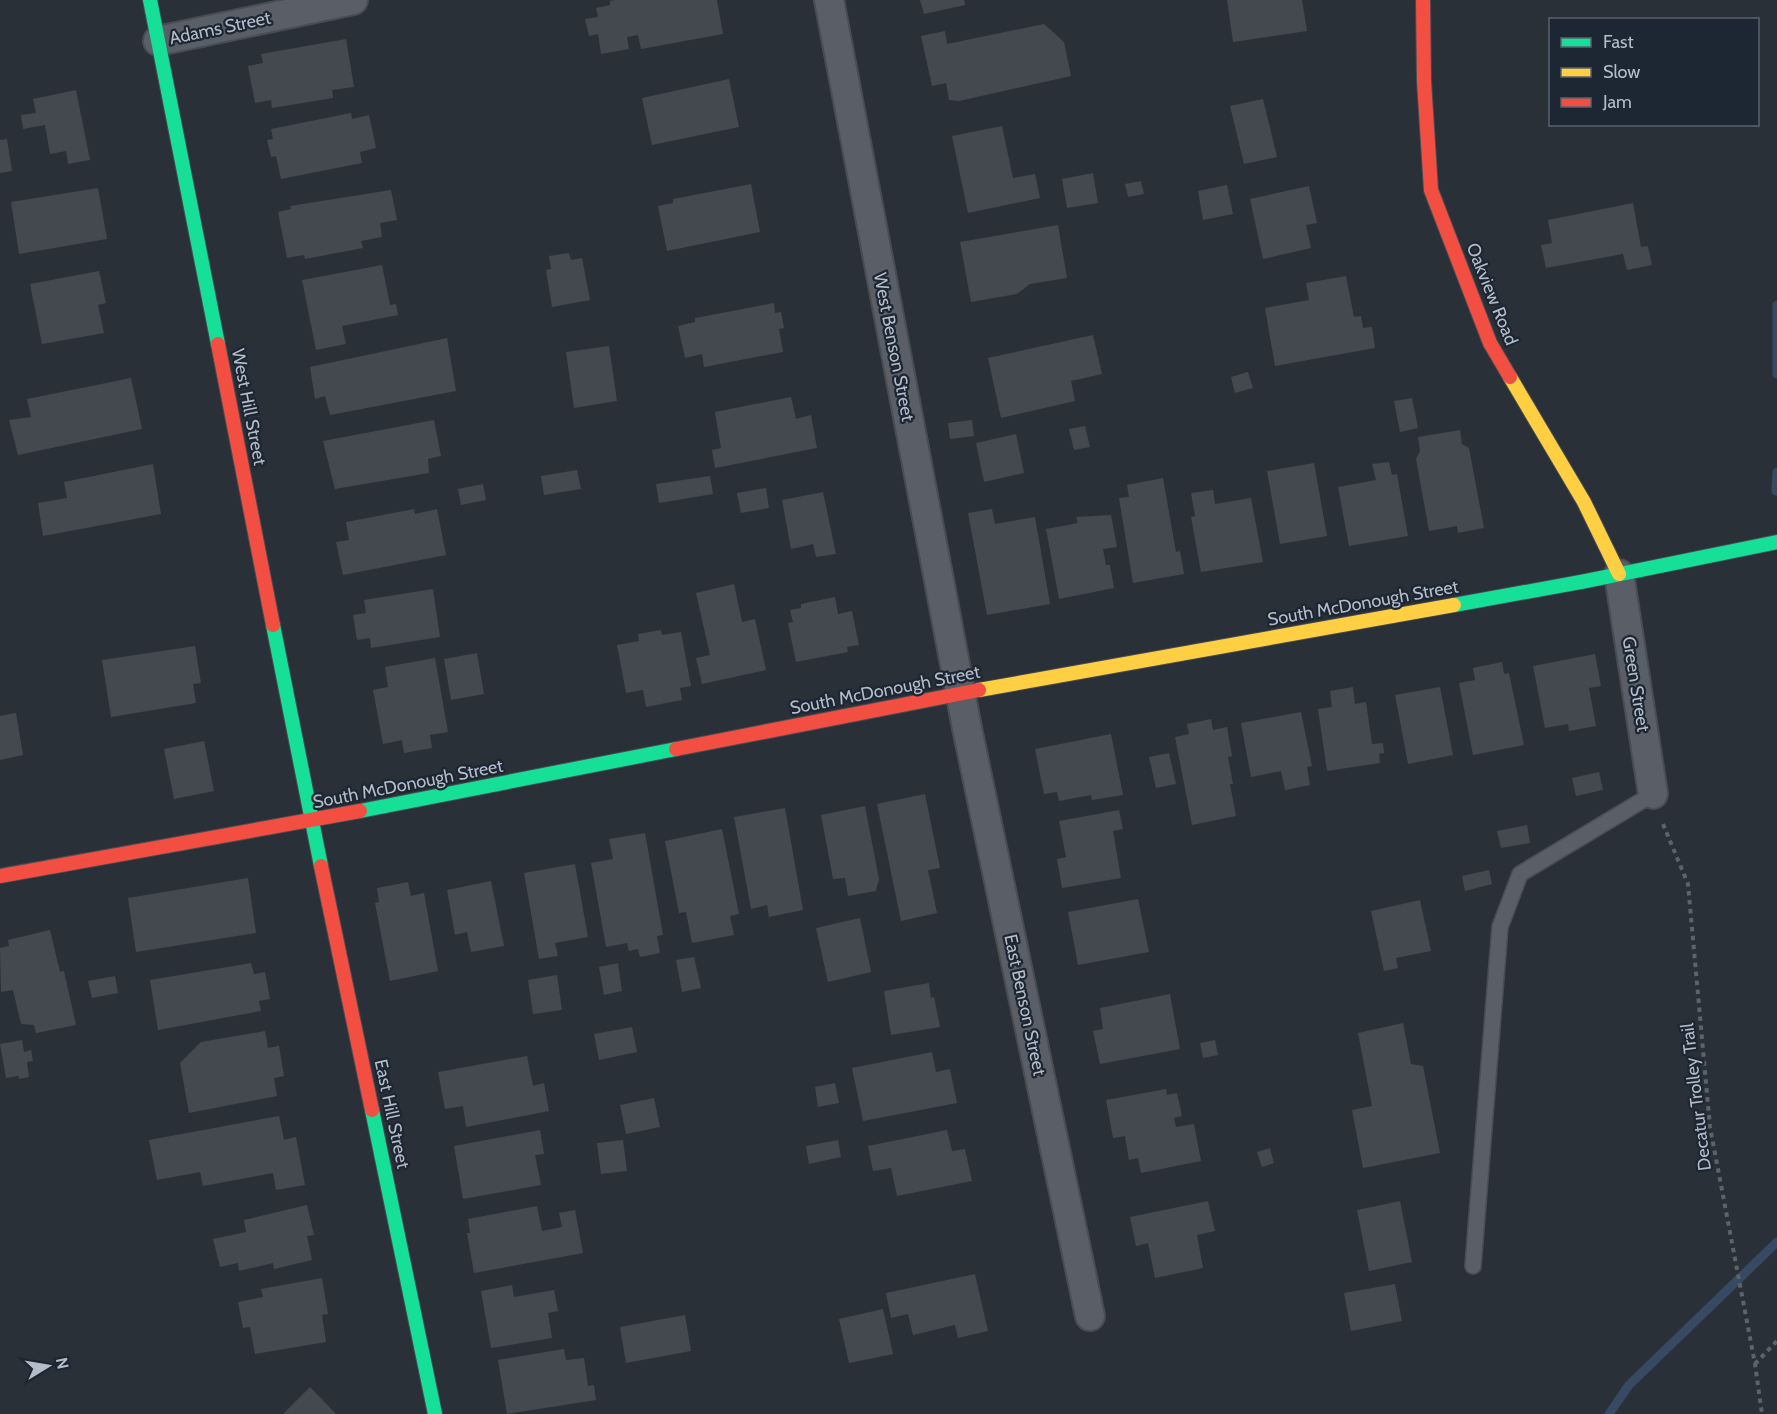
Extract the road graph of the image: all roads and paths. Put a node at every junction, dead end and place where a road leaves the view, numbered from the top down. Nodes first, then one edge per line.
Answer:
1 (150, 0) edge
2 (353, 0) edge
3 (829, 0) edge
4 (1423, 0) edge
5 (158, 41) junction
6 (1777, 542) edge
7 (1619, 574) junction
8 (960, 693) junction
9 (1656, 805) junction
10 (312, 821) junction
11 (0, 876) edge
12 (1473, 1266) dead end
13 (1090, 1316) dead end
14 (1777, 1341) edge
15 (1755, 1364) junction
16 (435, 1414) edge
17 (1762, 1414) edge

1 - 5 street, West Hill Street
2 - 5 street, Adams Street
3 - 8 street, West Benson Street
4 - 7 street, Oakview Road
5 - 10 street, West Hill Street
6 - 7 street, South McDonough Street
7 - 8 street, South McDonough Street
7 - 9 street, Green Street
8 - 10 street, South McDonough Street
8 - 13 street, East Benson Street
9 - 12 lane
9 - 15 path, Decatur Trolley Trail
10 - 11 street, South McDonough Street
10 - 16 street, East Hill Street
14 - 15 path
15 - 17 path, Decatur Trolley Trail

